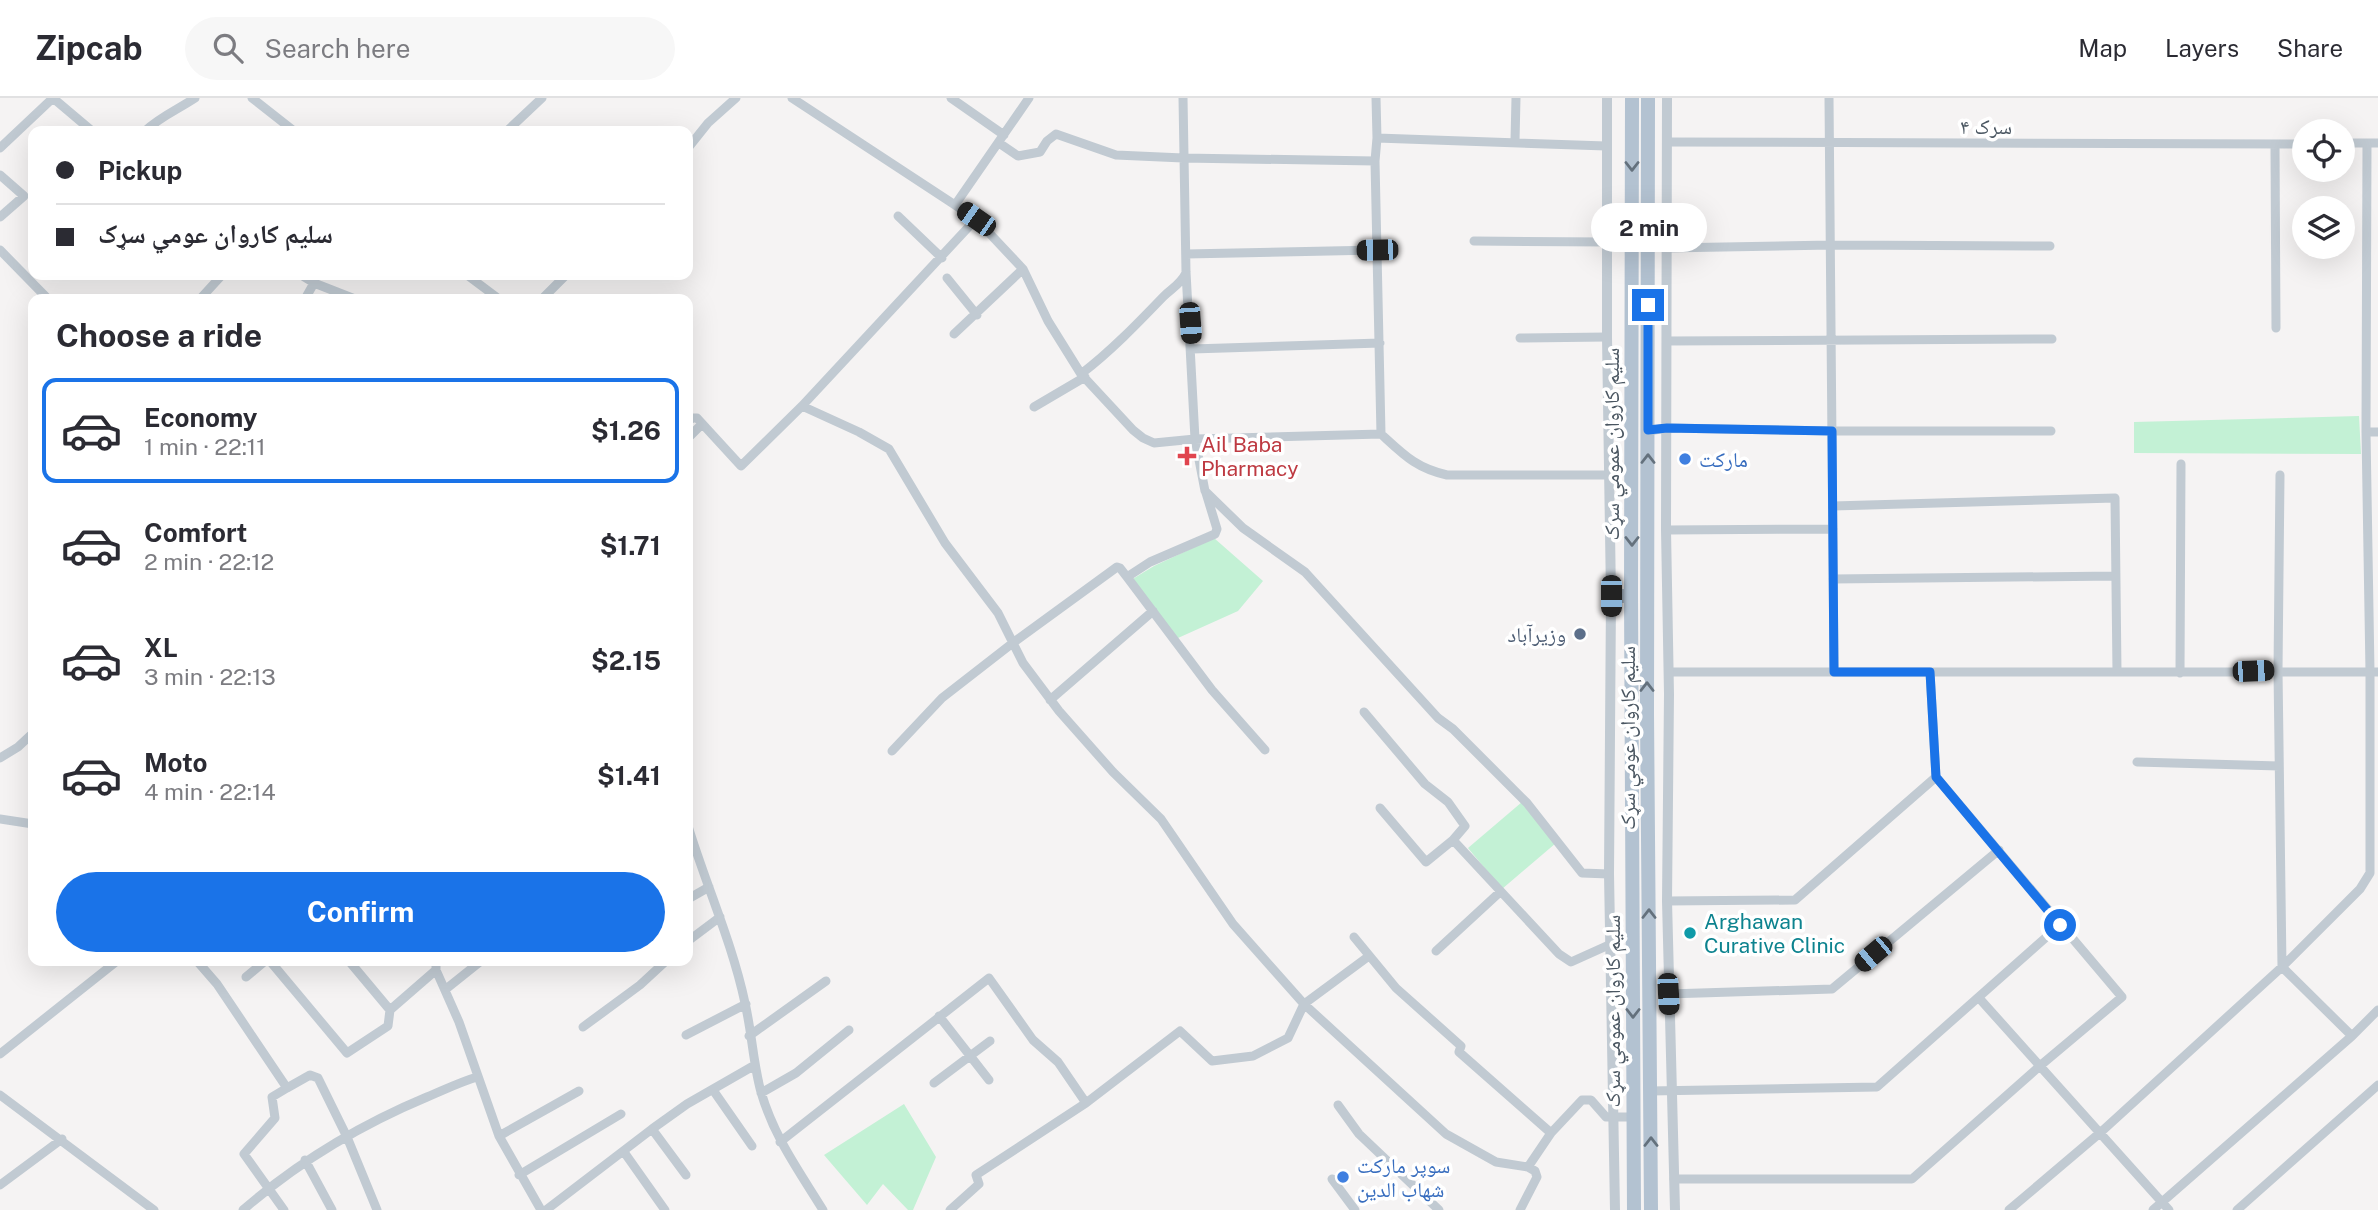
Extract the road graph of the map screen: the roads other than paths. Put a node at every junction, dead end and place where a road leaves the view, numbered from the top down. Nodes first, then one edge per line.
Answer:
1 (53, 98) edge
2 (195, 98) edge
3 (252, 98) edge
4 (542, 98) edge
5 (736, 98) edge
6 (792, 98) edge
7 (951, 98) edge
8 (1029, 98) edge
9 (1183, 98) edge
10 (1376, 98) edge
11 (1516, 98) edge
12 (1607, 98) edge
13 (1632, 98) edge
14 (1648, 98) edge
15 (1667, 98) edge
16 (1829, 98) edge
17 (86, 126) edge
18 (151, 126) edge
19 (287, 126) edge
20 (512, 126) edge
21 (1377, 138) junction
22 (1002, 139) junction
23 (1515, 141) junction
24 (693, 142) edge
25 (1667, 142) junction
26 (1830, 142) junction
27 (2355, 143) edge
28 (2367, 143) junction
29 (2378, 143) edge
30 (2292, 144) edge
31 (2275, 145) junction
32 (1606, 146) junction
33 (0, 148) edge
34 (1183, 158) junction
35 (1375, 161) junction
36 (0, 175) edge
37 (955, 205) junction
38 (898, 216) dead end
39 (0, 217) edge
40 (976, 219) junction
41 (1474, 241) dead end
42 (1607, 242) junction
43 (1831, 245) junction
44 (2050, 246) dead end
45 (1667, 248) junction
46 (0, 250) edge
47 (1377, 250) junction
48 (1186, 254) junction
49 (942, 258) junction
50 (1023, 270) junction
51 (1186, 272) junction
52 (947, 278) dead end
53 (28, 279) edge
54 (29, 280) edge
55 (217, 280) edge
56 (309, 280) edge
57 (474, 280) edge
58 (561, 280) edge
59 (314, 283) junction
60 (43, 294) edge
61 (205, 294) edge
62 (308, 294) edge
63 (342, 294) edge
64 (492, 294) edge
65 (547, 294) edge
66 (977, 314) junction
67 (2276, 328) dead end
68 (954, 334) dead end
69 (1607, 337) junction
70 (1520, 338) dead end
71 (2052, 339) dead end
72 (1667, 341) junction
73 (1832, 341) junction
74 (1380, 343) junction
75 (1192, 348) junction
76 (1083, 375) junction
77 (802, 406) junction
78 (1034, 407) dead end
79 (693, 418) edge
80 (702, 424) junction
81 (1667, 428) junction
82 (1648, 430) junction
83 (1832, 431) junction
84 (2051, 431) dead end
85 (2366, 432) junction
86 (2378, 432) edge
87 (693, 433) edge
88 (1381, 434) junction
89 (1195, 439) junction
90 (2181, 464) dead end
91 (1609, 475) junction
92 (2280, 475) dead end
93 (1205, 491) junction
94 (1833, 506) junction
95 (1833, 529) junction
96 (1666, 530) junction
97 (2116, 576) junction
98 (1127, 577) junction
99 (1833, 579) junction
100 (1611, 596) junction
101 (1631, 596) junction
102 (1153, 611) junction
103 (1014, 642) junction
104 (2117, 671) junction
105 (2278, 671) junction
106 (1669, 672) junction
107 (1834, 672) junction
108 (1930, 672) junction
109 (2374, 672) edge
110 (2180, 673) junction
111 (1050, 700) junction
112 (1364, 712) dead end
113 (1632, 712) junction
114 (1647, 714) junction
115 (28, 738) edge
116 (1265, 750) dead end
117 (892, 751) dead end
118 (0, 758) edge
119 (2137, 762) dead end
120 (2279, 766) junction
121 (1936, 777) junction
122 (1380, 808) dead end
123 (0, 819) edge
124 (28, 823) edge
125 (1453, 840) junction
126 (693, 842) edge
127 (1999, 850) junction
128 (1609, 874) junction
129 (709, 887) junction
130 (1500, 892) junction
131 (693, 896) edge
132 (1667, 901) junction
133 (720, 917) junction
134 (2060, 925) junction
135 (693, 937) edge
136 (1354, 937) dead end
137 (1611, 944) junction
138 (1436, 951) dead end
139 (1369, 956) junction
140 (111, 966) edge
141 (202, 966) edge
142 (260, 966) edge
143 (271, 966) edge
144 (353, 966) edge
145 (435, 966) edge
146 (436, 966) edge
147 (475, 966) edge
148 (661, 966) edge
149 (2282, 967) junction
150 (246, 977) dead end
151 (826, 981) dead end
152 (446, 989) junction
153 (1668, 994) junction
154 (1979, 998) junction
155 (746, 1004) junction
156 (1304, 1004) junction
157 (390, 1010) junction
158 (2378, 1010) edge
159 (939, 1016) junction
160 (583, 1027) dead end
161 (849, 1030) dead end
162 (686, 1035) dead end
163 (749, 1036) junction
164 (2352, 1036) junction
165 (990, 1041) dead end
166 (0, 1054) edge
167 (970, 1055) junction
168 (755, 1065) junction
169 (2041, 1065) junction
170 (477, 1077) junction
171 (989, 1080) dead end
172 (934, 1083) dead end
173 (2378, 1085) edge
174 (287, 1088) junction
175 (713, 1090) junction
176 (1674, 1090) junction
177 (579, 1091) dead end
178 (1650, 1091) junction
179 (761, 1093) junction
180 (0, 1095) edge
181 (1086, 1103) junction
182 (1338, 1105) dead end
183 (621, 1114) dead end
184 (1634, 1116) junction
185 (1615, 1117) junction
186 (652, 1129) junction
187 (2101, 1132) junction
188 (1552, 1133) junction
189 (499, 1136) junction
190 (347, 1137) junction
191 (62, 1139) junction
192 (780, 1142) junction
193 (752, 1146) dead end
194 (624, 1152) junction
195 (305, 1160) junction
196 (1528, 1167) junction
197 (519, 1175) junction
198 (686, 1175) dead end
199 (1332, 1179) dead end
200 (1674, 1179) junction
201 (0, 1185) edge
202 (268, 1188) junction
203 (2166, 1206) edge
204 (154, 1210) edge
205 (243, 1210) edge
206 (284, 1210) edge
207 (332, 1210) edge
208 (377, 1210) edge
209 (543, 1210) edge
210 (665, 1210) edge
211 (822, 1210) edge
212 (950, 1210) edge
213 (1354, 1210) edge
214 (1439, 1210) edge
215 (1520, 1210) edge
216 (1615, 1210) edge
217 (1634, 1210) edge
218 (1651, 1210) edge
219 (1675, 1210) edge
220 (2008, 1210) edge
221 (2153, 1210) edge
222 (2237, 1210) edge

1 - 17 street
1 - 33 street
2 - 18 street
3 - 19 street
4 - 20 street
5 - 24 street
6 - 37 street
7 - 22 street
8 - 22 street
9 - 34 street
10 - 21 street
11 - 23 street
12 - 32 street
13 -> 101 main road, سلیم کاروان عمومي سړک
14 - 82 main road, سلیم کاروان عومي سړک
15 - 25 street
16 - 26 street
21 - 23 street
21 - 35 street
22 - 34 street
22 - 37 street
23 - 32 street
25 - 26 street, سرک ۴
25 - 45 street
26 - 31 street, سرک ۴
26 - 43 street
27 - 28 street
28 - 29 street
28 - 85 street
30 - 31 street, سرک ۴
31 - 67 street
32 - 42 street
34 - 35 street
34 - 48 street
35 - 47 street
36 - 39 street
37 - 40 street
38 - 49 street
40 - 49 street
40 - 50 street
41 - 42 street
42 - 69 street
43 - 44 street
43 - 45 street
43 - 73 street
45 - 72 street
46 - 53 street
47 - 48 street
47 - 74 street
48 - 51 street
49 - 77 street
50 - 66 street
50 - 76 street
51 - 75 street
51 - 76 street
52 - 66 street
54 - 60 street
55 - 61 street
56 - 59 street
57 - 64 street
58 - 65 street
59 - 62 street
59 - 63 street
66 - 68 street
69 - 70 street
69 - 91 street
71 - 73 street
72 - 73 street
72 - 81 street
73 - 83 street
74 - 75 street
74 - 88 street
75 - 89 street
76 - 78 street
76 - 89 street
77 - 80 street
77 - 103 street
79 - 80 street
80 - 87 street
81 - 82 street
81 - 83 street
81 - 96 street
114 -> 82 main road, سلیم کاروان عومي سړک
83 - 84 street
83 - 94 street
85 - 86 street
85 - 109 street
88 - 89 street
88 - 91 street
89 - 93 street
90 - 110 street
91 - 100 street
92 - 105 street
93 - 98 street
93 - 128 street
94 - 95 street
94 - 97 street
95 - 96 street
95 - 99 street
96 - 106 street
97 - 99 street
97 - 104 street
98 - 102 street
98 - 103 street
99 - 107 street
100 - 101 main road
100 - 128 street
101 - 113 main road, سلیم کاروان عمومي سړک
102 - 111 street
102 - 116 street
103 - 111 street
103 - 117 street
104 - 108 street
104 - 110 street
105 - 109 street
105 - 110 street
105 - 120 street
106 - 107 street
106 - 132 street
107 - 108 street
108 - 121 street
109 - 149 street
111 - 156 street
112 - 125 street
113 - 114 main road
113 -> 184 main road, سلیم کاروان عمومي سړک
178 -> 114 main road, سلیم کاروان عومي سړک
115 - 118 street
119 - 120 street
120 - 149 street
121 - 127 street
121 - 132 street
122 - 125 street
123 - 124 street
125 - 130 street
126 - 129 street
127 - 134 street
127 - 153 street
128 - 137 street
129 - 131 street
129 - 133 street
130 - 137 street
130 - 138 street
132 - 153 street
133 - 135 street
133 - 155 street
134 - 154 street
134 - 169 street
136 - 139 street
137 - 185 street
139 - 156 street
139 - 188 street
140 - 166 street
141 - 174 street
142 - 150 street
143 - 157 street
144 - 157 street
145 - 157 street
146 - 152 street
147 - 152 street
148 - 160 street
149 - 164 street
149 - 187 street
151 - 163 street
152 - 170 street
153 - 176 street
154 - 169 street
154 - 176 street
155 - 162 street
155 - 163 street
156 - 181 street
156 - 196 street
158 - 164 street
159 - 167 street
159 - 181 street
159 - 192 street
161 - 179 street
163 - 168 street
164 - 203 street
165 - 167 street
167 - 171 street
167 - 172 street
168 - 175 street
168 - 179 street
169 - 187 street
169 - 200 street
170 - 189 street
170 - 190 street
173 - 222 street
174 - 190 street
174 - 202 street
175 - 186 street
175 - 193 street
176 - 178 street
176 - 200 street
177 - 189 street
218 -> 178 main road, سلیم کاروان عومي سړک
179 - 192 street
180 - 191 street
181 - 212 street
182 - 214 street
183 - 197 street
184 - 185 street
184 - 217 main road, سلیم کاروان عمومي سړک
185 - 188 street
185 - 216 street
186 - 194 street
186 - 198 street
187 - 203 street
187 - 220 street
188 - 196 street
189 - 197 street
190 - 195 street
190 - 208 street
191 - 201 street
191 - 204 street
192 - 211 street
194 - 209 street
194 - 210 street
195 - 202 street
195 - 207 street
196 - 215 street
197 - 209 street
199 - 213 street
200 - 219 street
202 - 205 street
202 - 206 street
203 - 221 street

